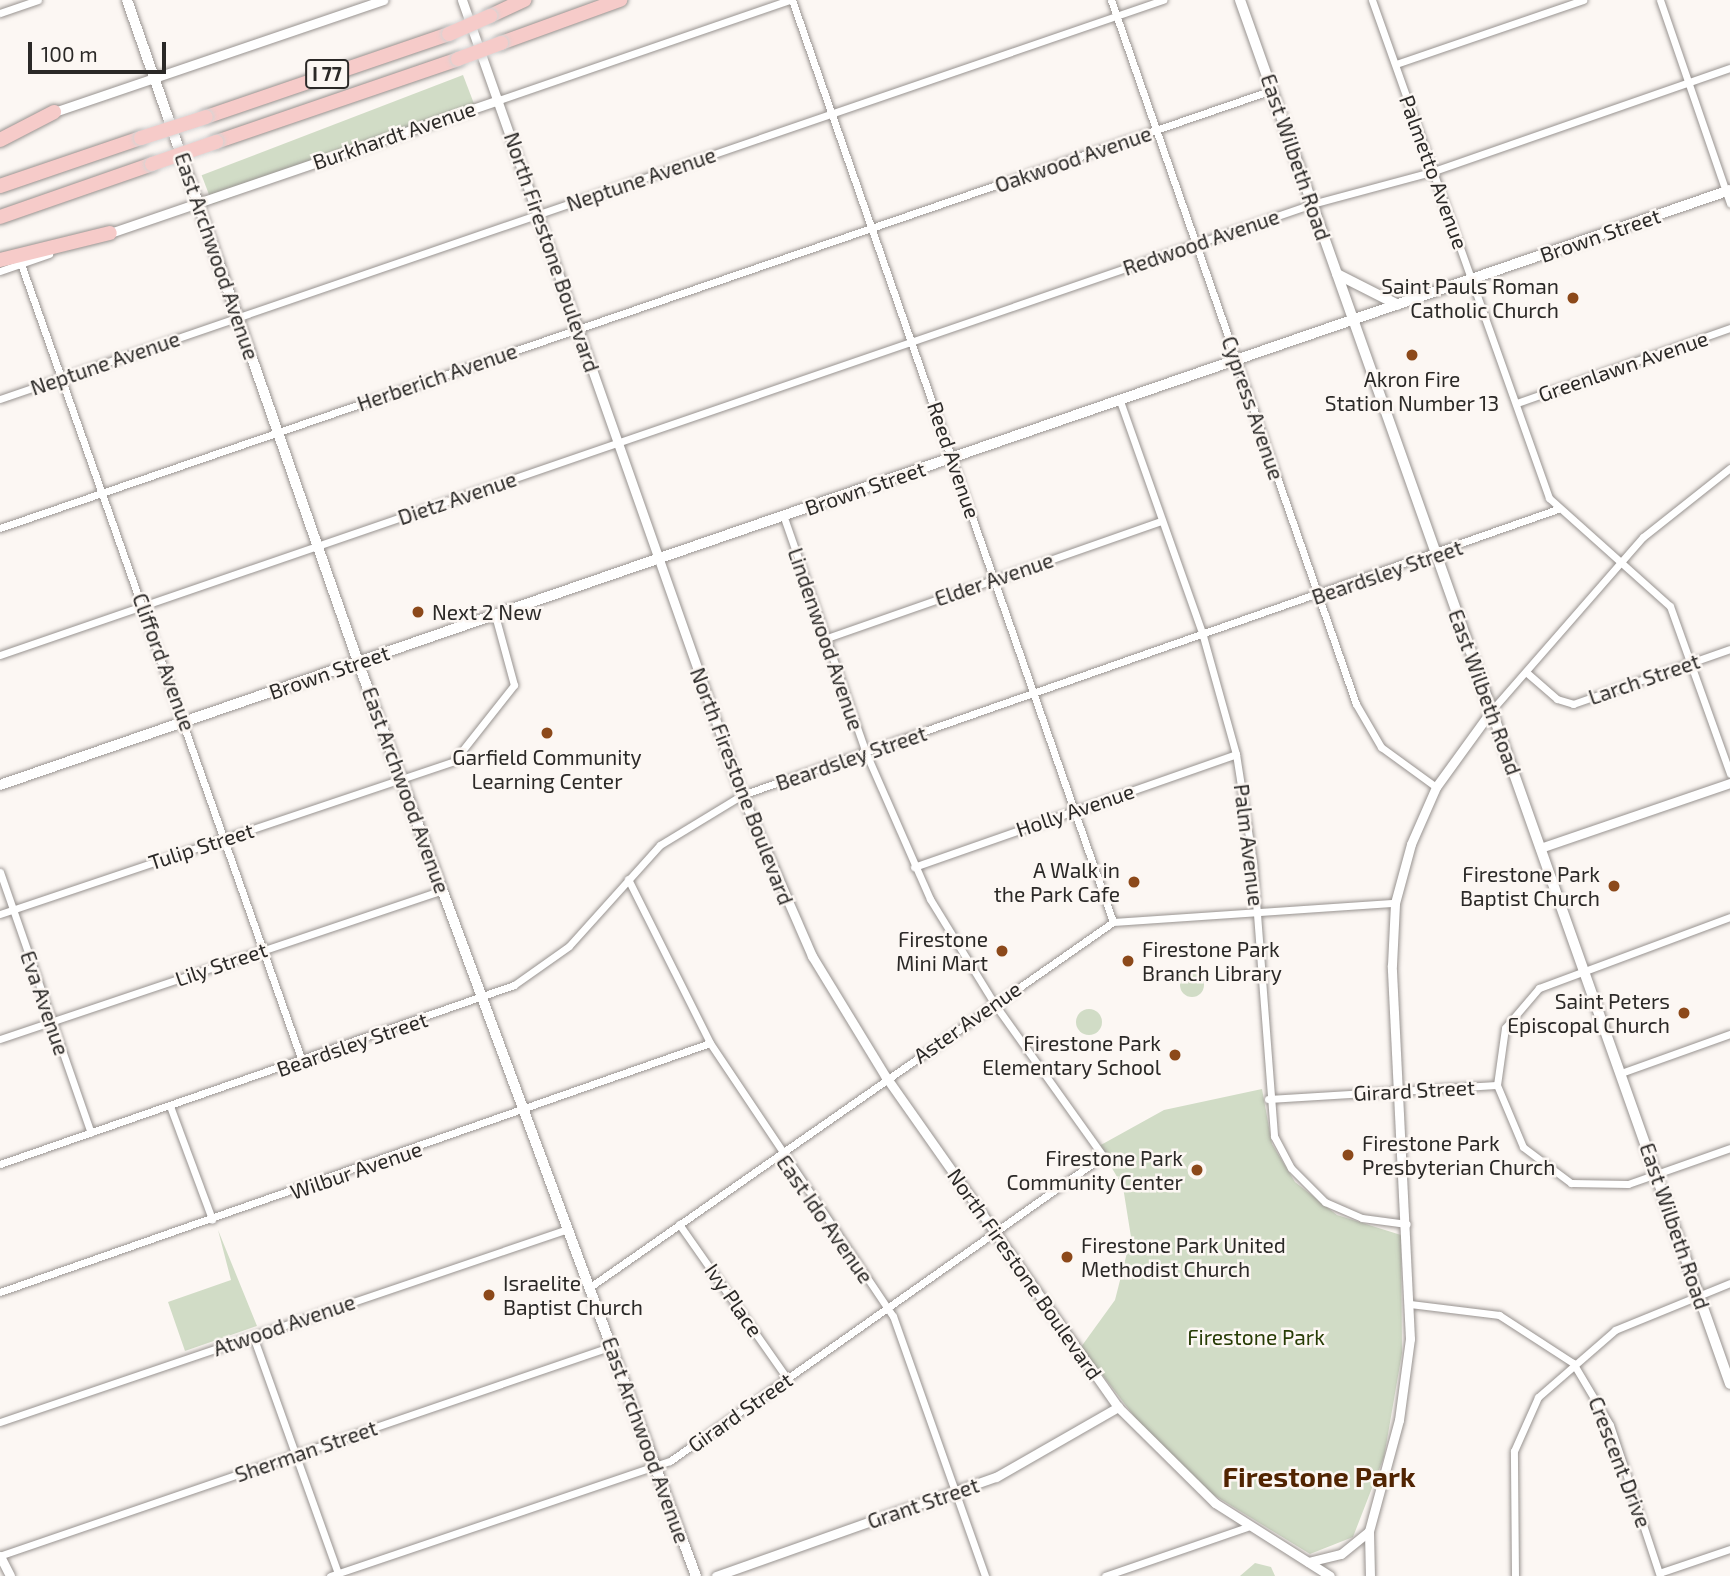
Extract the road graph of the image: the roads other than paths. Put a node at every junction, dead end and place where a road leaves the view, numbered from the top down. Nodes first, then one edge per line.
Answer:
1 (38, 0) edge
2 (127, 0) edge
3 (383, 0) edge
4 (462, 0) edge
5 (524, 0) edge
6 (605, 0) edge
7 (620, 0) edge
8 (790, 0) edge
9 (1111, 0) edge
10 (1163, 0) edge
11 (1240, 0) edge
12 (1372, 0) edge
13 (1583, 0) edge
14 (1660, 0) edge
15 (0, 13) edge
16 (1117, 16) junction
17 (560, 22) junction
18 (1396, 64) junction
19 (1730, 68) edge
20 (155, 78) junction
21 (1689, 83) junction
22 (1272, 90) junction
23 (499, 100) junction
24 (54, 112) junction
25 (832, 113) junction
26 (1156, 130) junction
27 (0, 131) edge
28 (0, 140) edge
29 (1434, 171) junction
30 (0, 186) edge
31 (1729, 195) edge
32 (198, 203) junction
33 (1312, 204) junction
34 (538, 213) junction
35 (0, 216) edge
36 (874, 227) junction
37 (110, 233) junction
38 (1196, 244) junction
39 (0, 260) edge
40 (21, 264) junction
41 (0, 271) edge
42 (1337, 274) junction
43 (1473, 279) junction
44 (1398, 305) junction
45 (239, 318) junction
46 (1353, 320) junction
47 (1730, 328) edge
48 (579, 329) junction
49 (913, 341) junction
50 (1236, 360) junction
51 (62, 378) junction
52 (0, 400) edge
53 (1120, 401) junction
54 (1517, 403) junction
55 (278, 432) junction
56 (619, 442) junction
57 (953, 458) junction
58 (1730, 468) edge
59 (103, 492) junction
60 (1558, 509) junction
61 (784, 517) junction
62 (1162, 521) junction
63 (0, 528) edge
64 (318, 546) junction
65 (1436, 555) junction
66 (659, 559) junction
67 (1621, 562) junction
68 (994, 579) junction
69 (1318, 596) junction
70 (144, 606) junction
71 (495, 615) junction
72 (1203, 636) junction
73 (827, 638) junction
74 (1730, 649) edge
75 (0, 655) edge
76 (358, 662) junction
77 (1691, 662) junction
78 (1527, 672) junction
79 (1034, 695) junction
80 (1491, 711) junction
81 (185, 722) junction
82 (866, 753) junction
83 (1236, 754) junction
84 (1730, 774) edge
85 (402, 781) junction
86 (1730, 783) edge
87 (0, 785) edge
88 (1436, 787) junction
89 (742, 795) junction
90 (1075, 810) junction
91 (226, 838) junction
92 (1540, 848) junction
93 (914, 867) junction
94 (0, 872) edge
95 (628, 879) junction
96 (442, 890) junction
97 (1395, 903) junction
98 (13, 910) junction
99 (1258, 912) junction
100 (0, 914) edge
101 (1730, 918) edge
102 (1113, 922) junction
103 (263, 949) junction
104 (1583, 969) junction
105 (483, 999) junction
106 (994, 1003) junction
107 (52, 1022) junction
108 (1730, 1034) edge
109 (0, 1039) edge
110 (710, 1043) junction
111 (302, 1061) junction
112 (1620, 1073) junction
113 (886, 1077) junction
114 (1497, 1085) junction
115 (1399, 1091) junction
116 (1268, 1098) junction
117 (170, 1106) junction
118 (526, 1112) junction
119 (91, 1133) junction
120 (1730, 1148) edge
121 (779, 1154) junction
122 (1103, 1156) joint
123 (0, 1164) edge
124 (1657, 1174) junction
125 (212, 1219) junction
126 (679, 1224) junction
127 (1407, 1224) junction
128 (568, 1229) junction
129 (995, 1231) junction
130 (1730, 1283) edge
131 (590, 1287) junction
132 (0, 1292) edge
133 (1699, 1294) junction
134 (1410, 1304) junction
135 (887, 1308) junction
136 (253, 1336) junction
137 (612, 1346) junction
138 (1573, 1363) junction
139 (788, 1378) junction
140 (1730, 1384) edge
141 (1118, 1407) junction
142 (0, 1422) edge
143 (296, 1455) junction
144 (657, 1466) junction
145 (955, 1493) junction
146 (1247, 1527) junction
147 (1369, 1531) junction
148 (1730, 1549) edge
149 (1, 1556) edge
150 (1308, 1562) junction
151 (1128, 1572) edge
152 (1661, 1574) edge
153 (334, 1575) edge
154 (10, 1576) edge
155 (696, 1576) edge
156 (716, 1576) edge
157 (985, 1576) edge
158 (1105, 1576) edge
159 (1330, 1576) edge
160 (1370, 1576) edge
161 (1515, 1576) edge

1 - 15 street
2 - 20 main road, East Archwood Avenue
3 - 20 street
4 - 23 street, North Firestone Boulevard
5 - 30 highway, I 77, bridge
6 - 17 highway, I 77
7 - 17 highway
8 - 23 street, Burkhardt Avenue
8 - 25 street, Reed Avenue
9 - 16 street, Cypress Avenue
10 - 16 street, Neptune Avenue
11 - 22 main road, East Wilbeth Road
12 - 18 street, Palmetto Avenue
13 - 18 street
14 - 21 street
16 - 25 street, Neptune Avenue
16 - 26 street, Cypress Avenue
17 - 35 highway, I 77, bridge
18 - 29 street, Palmetto Avenue
19 - 21 street, Redwood Avenue
20 - 24 street
20 - 32 main road, East Archwood Avenue
21 - 29 street, Redwood Avenue
21 - 31 street
22 - 26 street, Oakwood Avenue
22 - 33 main road, East Wilbeth Road
23 - 32 street, Burkhardt Avenue
23 - 34 street, North Firestone Boulevard
24 - 27 street
24 - 28 highway
25 - 34 street, Neptune Avenue
25 - 36 street, Reed Avenue
26 - 36 street, Oakwood Avenue
26 - 38 street, Cypress Avenue
29 - 33 street, Redwood Avenue
29 - 43 street, Palmetto Avenue
31 - 43 main road, Brown Street
32 - 37 street, Burkhardt Avenue
32 - 45 main road, East Archwood Avenue
33 - 38 street, Redwood Avenue
33 - 42 main road, East Wilbeth Road
34 - 45 street, Neptune Avenue
34 - 48 street, North Firestone Boulevard
36 - 48 street, Herberich Avenue
36 - 49 street, Reed Avenue
37 - 39 highway
37 - 40 street, Burkhardt Avenue
38 - 49 street, Redwood Avenue
38 - 50 street, Cypress Avenue
40 - 41 street, Burkhardt Avenue
40 - 51 street, Clifford Avenue
42 - 44 main road
42 - 46 main road, East Wilbeth Road
43 - 44 main road, Brown Street
43 - 54 street, Palmetto Avenue
44 - 46 main road, Brown Street
45 - 51 street, Neptune Avenue
45 - 55 main road, East Archwood Avenue
46 - 50 main road, Brown Street
46 - 65 main road, East Wilbeth Road
47 - 54 street, Greenlawn Avenue
48 - 55 street, Herberich Avenue
48 - 56 street, North Firestone Boulevard
49 - 56 street, Dietz Avenue
49 - 57 street, Reed Avenue
50 - 53 main road, Brown Street
50 - 69 street, Cypress Avenue
51 - 52 street, Neptune Avenue
51 - 59 street, Clifford Avenue
53 - 57 main road, Brown Street
53 - 62 street, Palm Avenue
54 - 60 street, Palmetto Avenue
55 - 59 street, Herberich Avenue
55 - 64 main road, East Archwood Avenue
56 - 64 street, Dietz Avenue
56 - 66 street, North Firestone Boulevard
57 - 61 main road, Brown Street
57 - 68 street, Reed Avenue
58 - 67 street
59 - 63 street, Herberich Avenue
59 - 70 street, Clifford Avenue
60 - 65 street, Beardsley Street
60 - 67 street, Palmetto Avenue
61 - 66 main road, Brown Street
61 - 73 street, Lindenwood Avenue
62 - 68 street, Elder Avenue
62 - 72 street, Palm Avenue
64 - 70 street, Dietz Avenue
64 - 76 main road, East Archwood Avenue
65 - 69 street, Beardsley Street
65 - 80 main road, East Wilbeth Road
66 - 71 main road, Brown Street
66 - 89 street, North Firestone Boulevard
67 - 77 street, Palmetto Avenue
67 - 78 street
68 - 73 street, Elder Avenue
68 - 79 street, Reed Avenue
69 - 72 street, Beardsley Street
69 - 88 street, Cypress Avenue
70 - 75 street, Dietz Avenue
70 - 81 street, Clifford Avenue
71 - 76 main road, Brown Street
71 - 85 street, Tulip Street
72 - 79 street, Beardsley Street
72 - 83 street, Palm Avenue
73 - 82 street, Lindenwood Avenue
74 - 77 street, Larch Street
76 - 81 main road, Brown Street
76 - 85 main road, East Archwood Avenue
77 - 78 street, Larch Street
77 - 84 street, Palmetto Avenue
78 - 80 street
79 - 82 street, Beardsley Street
79 - 90 street, Reed Avenue
80 - 88 street
80 - 92 main road, East Wilbeth Road
81 - 87 main road, Brown Street
81 - 91 street, Clifford Avenue
82 - 89 street, Beardsley Street
82 - 93 street, Lindenwood Avenue
83 - 90 street, Holly Avenue
83 - 99 street, Palm Avenue
85 - 91 street, Tulip Street
85 - 96 main road, East Archwood Avenue
86 - 92 street
88 - 97 street
89 - 95 street, Beardsley Street
89 - 113 street, North Firestone Boulevard
90 - 93 street, Holly Avenue
90 - 102 street, Reed Avenue
91 - 98 street, Tulip Street
91 - 103 street, Clifford Avenue
92 - 104 main road, East Wilbeth Road
93 - 106 street, Lindenwood Avenue
94 - 98 street, Eva Avenue
95 - 105 street, Beardsley Street
95 - 110 street, East Ido Avenue
96 - 103 street, Lily Street
96 - 105 main road, East Archwood Avenue
97 - 99 street
97 - 115 street
98 - 100 street, Tulip Street
98 - 107 street, Eva Avenue
99 - 102 street
99 - 116 street, Palm Avenue
101 - 104 street, Girard Street
102 - 106 street, Aster Avenue
103 - 107 street, Lily Street
103 - 111 street, Clifford Avenue
104 - 112 main road, East Wilbeth Road
104 - 114 street, Girard Street
105 - 111 street, Beardsley Street
105 - 118 main road, East Archwood Avenue
106 - 113 street, Aster Avenue
106 - 122 street, Lindenwood Avenue
107 - 109 street, Lily Street
107 - 119 street, Eva Avenue
108 - 112 street
110 - 118 street, Wilbur Avenue
110 - 121 street, East Ido Avenue
111 - 117 street, Beardsley Street
112 - 124 main road, East Wilbeth Road
113 - 121 street, Aster Avenue
113 - 129 street, North Firestone Boulevard
114 - 115 street, Girard Street
114 - 124 street
115 - 116 street, Girard Street
115 - 127 street
116 - 127 street, Palm Avenue
117 - 119 street, Beardsley Street
117 - 125 street
118 - 125 street, Wilbur Avenue
118 - 128 main road, East Archwood Avenue
119 - 123 street, Beardsley Street
120 - 124 street
121 - 126 street, Aster Avenue
121 - 135 street, East Ido Avenue
122 - 129 street, Girard Street
124 - 133 main road, East Wilbeth Road
125 - 132 street, Wilbur Avenue
126 - 131 street, Aster Avenue
126 - 139 street, Ivy Place
127 - 134 street
128 - 131 main road, East Archwood Avenue
128 - 136 street, Atwood Avenue
129 - 135 street, Girard Street
129 - 141 street, North Firestone Boulevard
130 - 133 street
131 - 137 main road, East Archwood Avenue
133 - 138 street
133 - 140 main road, East Wilbeth Road
134 - 138 street, Crescent Drive
134 - 147 street
135 - 139 street, Girard Street
135 - 145 street, East Ido Avenue
136 - 142 street, Atwood Avenue
136 - 143 street
137 - 143 street, Sherman Street
137 - 144 main road, East Archwood Avenue
138 - 152 street, Crescent Drive
138 - 161 street
139 - 144 street, Girard Street
141 - 145 street, Grant Street
141 - 146 street, North Firestone Boulevard
143 - 149 street, Sherman Street
143 - 153 street
144 - 153 street, Girard Street
144 - 155 main road, East Archwood Avenue
145 - 156 street, Grant Street
145 - 157 street, East Ido Avenue
146 - 150 street, North Firestone Boulevard
146 - 151 street
147 - 150 street
147 - 160 street
148 - 152 street
149 - 154 street
150 - 159 street, North Firestone Boulevard
151 - 158 street

